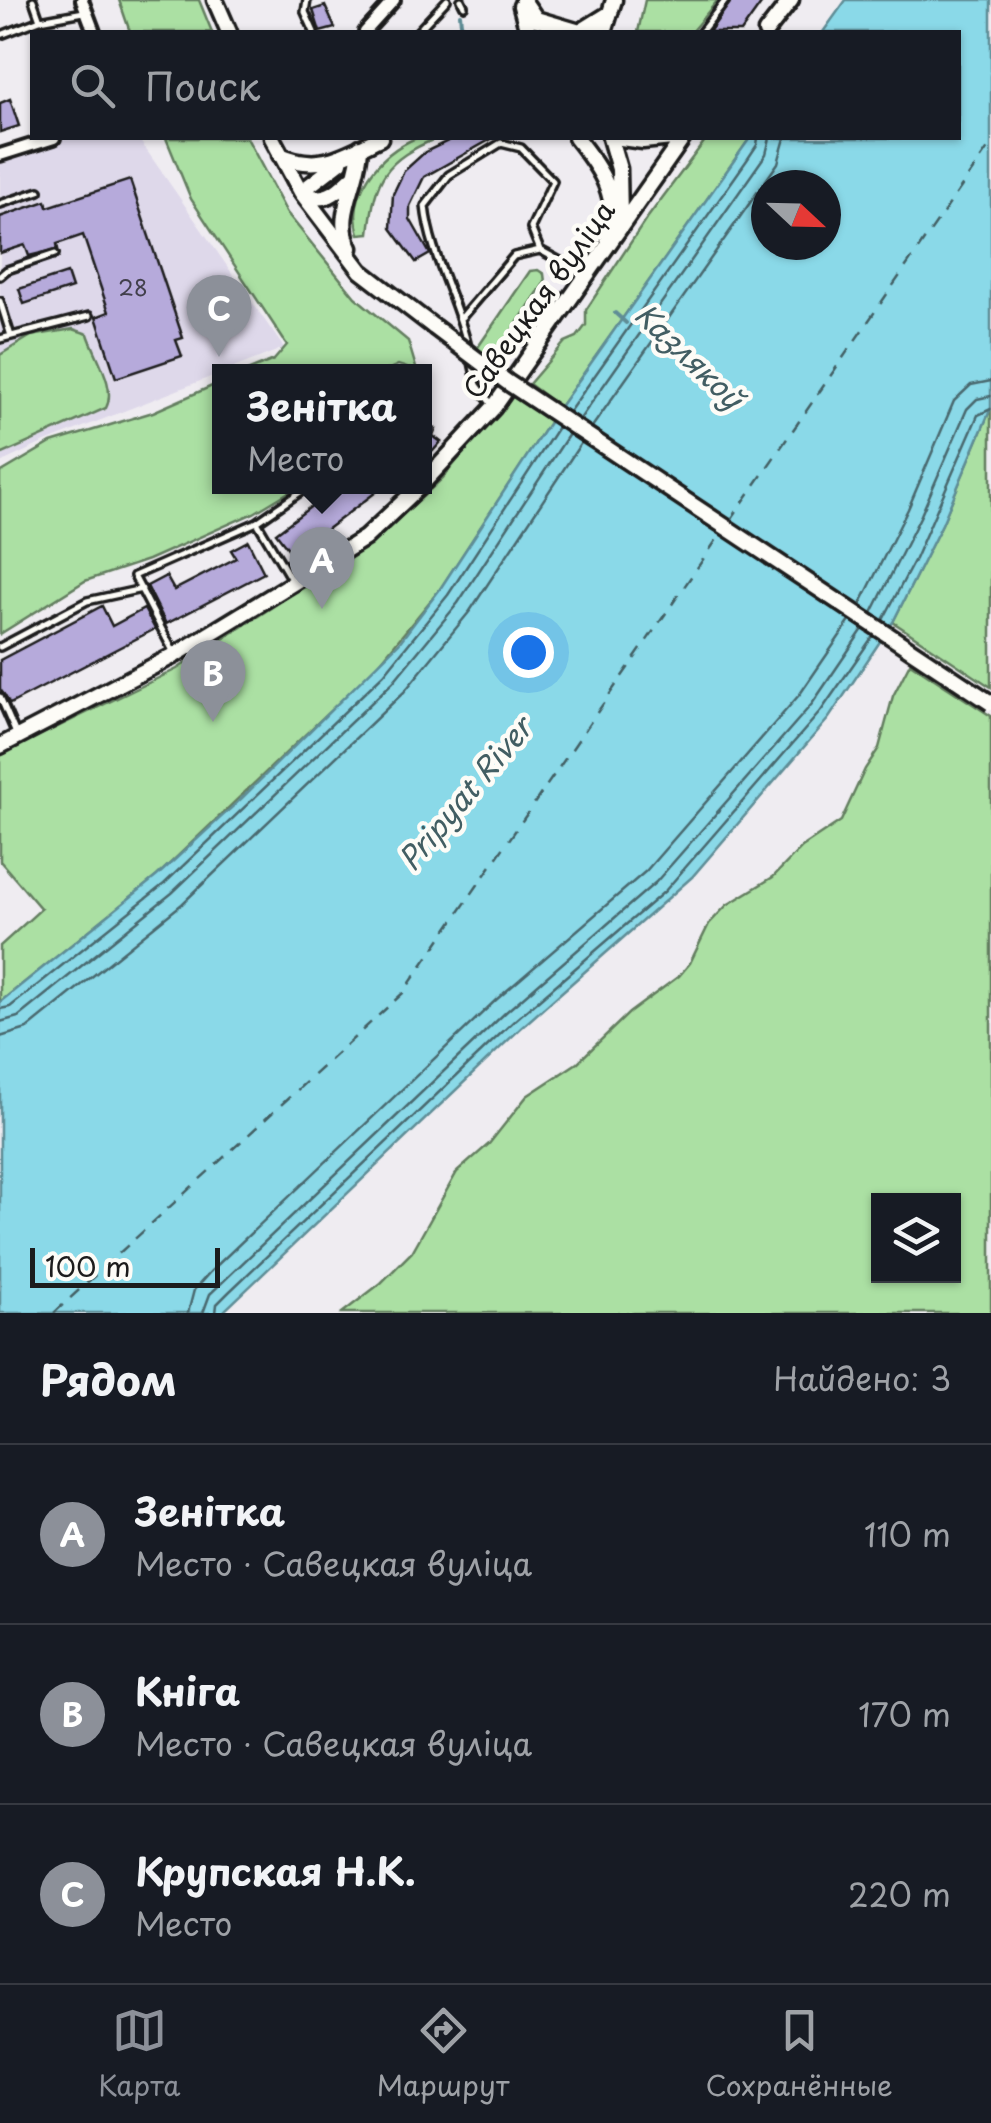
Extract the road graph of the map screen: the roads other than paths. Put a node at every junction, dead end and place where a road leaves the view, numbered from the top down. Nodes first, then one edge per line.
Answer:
1 (33, 0) edge
2 (215, 0) edge
3 (306, 0) edge
4 (394, 0) edge
5 (448, 0) edge
6 (520, 0) edge
7 (726, 0) edge
8 (791, 0) edge
9 (84, 6) edge
10 (612, 7) edge
11 (40, 20) junction
12 (93, 30) edge
13 (227, 30) edge
14 (313, 30) edge
15 (367, 30) edge
16 (419, 30) edge
17 (518, 30) edge
18 (528, 30) edge
19 (573, 30) edge
20 (583, 30) edge
21 (594, 30) edge
22 (703, 30) edge
23 (768, 30) edge
24 (0, 34) edge
25 (48, 140) edge
26 (273, 140) edge
27 (578, 140) edge
28 (610, 140) edge
29 (682, 140) edge
30 (357, 142) edge
31 (0, 155) edge
32 (280, 155) junction
33 (600, 169) junction
34 (359, 170) junction
35 (656, 176) junction
36 (620, 179) junction
37 (39, 191) dead end
38 (301, 192) junction
39 (0, 204) edge
40 (540, 250) junction
41 (55, 254) dead end
42 (602, 254) junction
43 (361, 270) junction
44 (0, 276) edge
45 (586, 276) junction
46 (0, 301) edge
47 (89, 316) dead end
48 (461, 318) junction
49 (11, 336) junction
50 (0, 339) edge
51 (494, 407) junction
52 (432, 473) edge
53 (297, 494) edge
54 (411, 494) edge
55 (258, 522) junction
56 (293, 583) junction
57 (142, 589) junction
58 (0, 646) edge
59 (175, 655) junction
60 (0, 697) edge
61 (991, 702) edge
62 (18, 737) junction
63 (0, 746) edge

1 - 11 lane
2 - 13 main road
3 - 14 lane
4 - 15 street
5 - 16 lane
6 - 17 main road
6 - 18 main road
6 - 19 main road
7 - 22 lane
8 - 23 main road
9 - 11 lane
9 - 12 street
10 - 20 main road
10 - 21 main road
11 - 24 lane
25 - 31 street
26 - 32 main road
27 - 33 main road
28 - 36 main road
29 - 35 main road, Савецкая вуліца
30 - 32 main road
30 - 34 main road
30 - 38 main road
32 - 38 main road
33 - 36 main road
33 - 42 main road
34 - 38 main road
34 - 43 main road
35 - 36 main road
35 - 42 main road, Савецкая вуліца
36 - 42 main road
37 - 39 lane
38 - 43 main road
40 - 45 lane
40 - 48 lane
40 - 48 lane
41 - 44 lane
42 - 45 main road, Савецкая вуліца
43 - 61 main road, bridge
45 - 51 main road, Савецкая вуліца
46 - 49 lane
47 - 49 lane
48 - 51 lane
49 - 50 lane
51 - 52 main road, Савецкая вуліца
53 - 55 lane
54 - 56 main road, Савецкая вуліца
55 - 56 lane
55 - 57 lane
56 - 59 main road, Савецкая вуліца
57 - 58 lane
57 - 59 lane
59 - 62 main road, Савецкая вуліца
60 - 62 lane
62 - 63 main road, Савецкая вуліца

